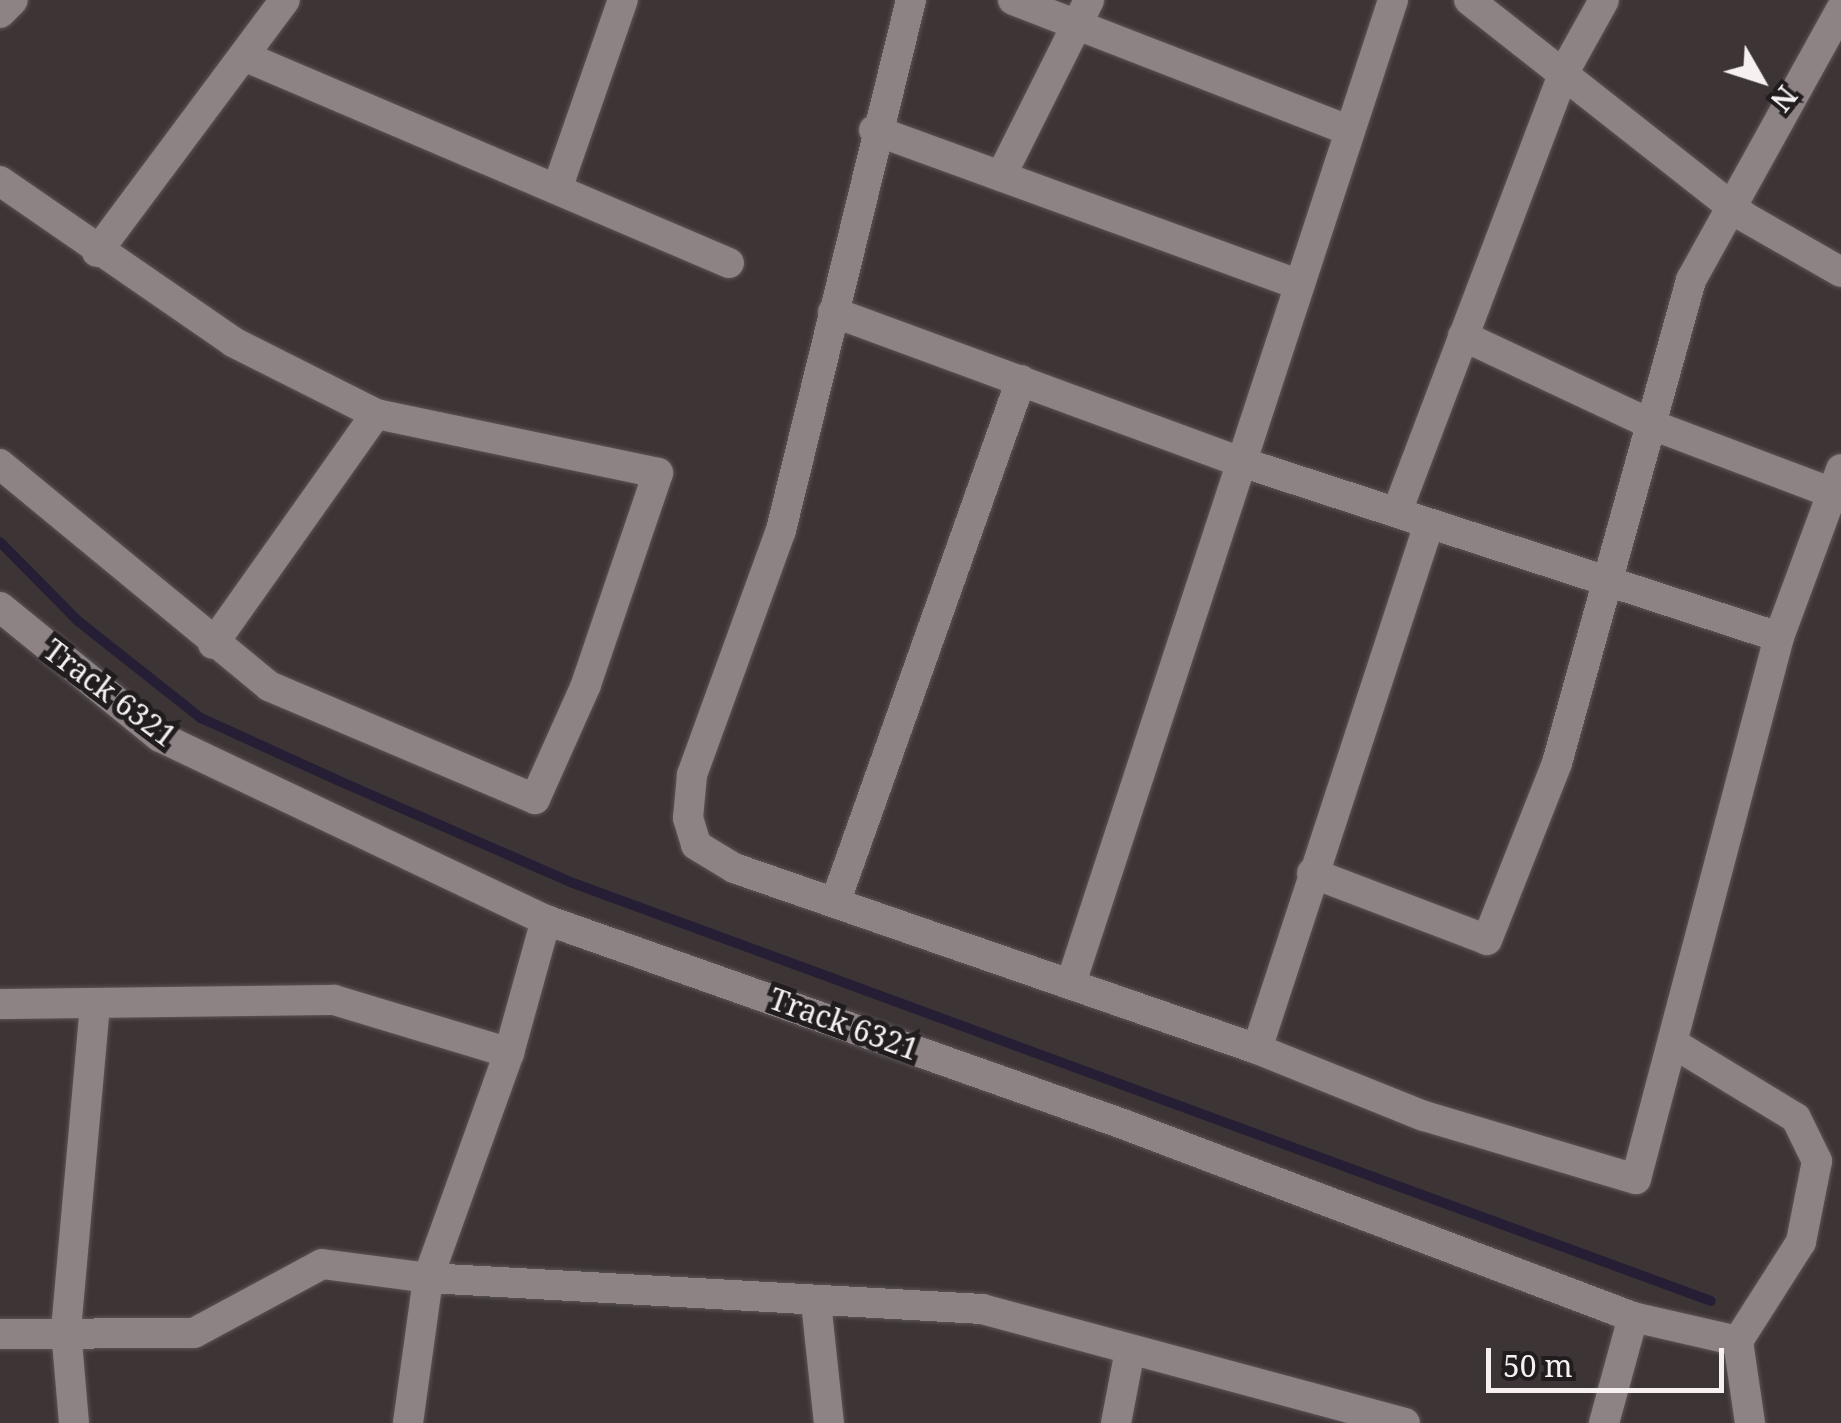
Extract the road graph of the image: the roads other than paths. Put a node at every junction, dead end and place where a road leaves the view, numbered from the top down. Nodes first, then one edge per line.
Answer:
1 (13, 0) edge
2 (286, 0) edge
3 (624, 0) edge
4 (911, 0) edge
5 (1013, 0) edge
6 (1393, 0) edge
7 (1469, 0) edge
8 (1604, 0) edge
9 (1841, 9) edge
10 (1083, 12) edge
11 (0, 13) edge
12 (246, 57) junction
13 (1564, 72) junction
14 (1345, 128) junction
15 (874, 130) junction
16 (1001, 176) junction
17 (0, 182) edge
18 (557, 189) junction
19 (1728, 205) junction
20 (97, 252) junction
21 (729, 263) dead end
22 (1841, 272) edge
23 (1295, 282) junction
24 (833, 312) junction
25 (1463, 336) junction
26 (1021, 380) junction
27 (376, 414) junction
28 (1655, 426) junction
29 (1238, 461) junction
30 (0, 464) edge
31 (1836, 481) edge
32 (1398, 509) junction
33 (1429, 524) junction
34 (1608, 583) junction
35 (0, 608) edge
36 (1779, 637) junction
37 (214, 644) junction
38 (1312, 874) junction
39 (835, 903) junction
40 (546, 920) junction
41 (1071, 983) junction
42 (0, 1004) edge
43 (95, 1008) junction
44 (1676, 1044) junction
45 (1257, 1049) junction
46 (509, 1052) junction
47 (428, 1278) junction
48 (816, 1302) junction
49 (1633, 1317) junction
50 (66, 1330) junction
51 (0, 1334) edge
52 (1738, 1341) junction
53 (1130, 1350) junction
54 (74, 1423) edge
55 (408, 1423) edge
56 (829, 1423) edge
57 (1116, 1423) edge
58 (1406, 1423) edge
59 (1604, 1423) edge
60 (1750, 1423) edge

1 - 11 street
2 - 12 street
3 - 18 street
4 - 15 street
5 - 10 street
6 - 14 street
7 - 13 street
8 - 13 street
9 - 19 street
10 - 14 street
10 - 16 street
12 - 18 street
12 - 20 street
13 - 19 street
13 - 25 street
14 - 23 street
15 - 16 street
15 - 24 street
16 - 23 street
17 - 20 street
18 - 21 street
19 - 22 street
19 - 28 street
20 - 27 street
23 - 29 street
24 - 26 street
24 - 39 street
25 - 28 street
25 - 32 street
26 - 29 street
26 - 39 street
27 - 37 street
27 - 37 street
28 - 31 street
28 - 34 street
29 - 32 street
29 - 41 street
30 - 37 street
31 - 36 street
32 - 33 street
33 - 34 street
33 - 38 street
34 - 36 street
34 - 38 street
35 - 40 street, Track 6321
36 - 44 street
38 - 45 street
39 - 41 street
40 - 46 street
40 - 49 street, Track 6321
41 - 45 street
42 - 43 street
43 - 46 street
43 - 50 street
44 - 45 street
44 - 52 street
46 - 47 street
47 - 48 street
47 - 50 street
47 - 55 street
48 - 53 street
48 - 56 street
49 - 52 street, Track 6321
49 - 59 street
50 - 51 street
50 - 54 street
52 - 60 street
53 - 57 street
53 - 58 street

